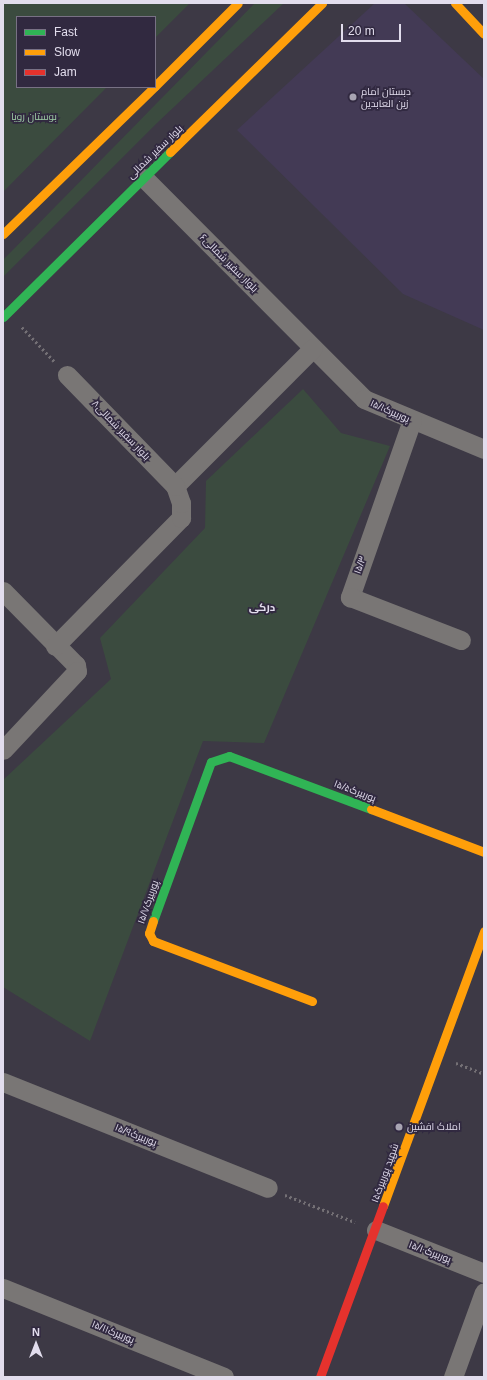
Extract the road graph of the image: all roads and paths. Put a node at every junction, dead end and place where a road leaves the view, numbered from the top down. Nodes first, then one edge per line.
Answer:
1 (238, 3) edge
2 (322, 3) edge
3 (455, 3) edge
4 (484, 34) edge
5 (156, 86) edge
6 (154, 88) edge
7 (144, 178) junction
8 (3, 234) edge
9 (5, 315) edge
10 (313, 348) junction
11 (67, 374) joint
12 (412, 420) junction
13 (484, 449) edge
14 (175, 486) junction
15 (3, 591) edge
16 (461, 640) dead end
17 (56, 646) junction
18 (3, 750) edge
19 (218, 758) joint
20 (484, 852) edge
21 (484, 931) edge
22 (312, 1000) dead end
23 (439, 1057) junction
24 (484, 1074) edge
25 (3, 1082) edge
26 (268, 1188) joint
27 (376, 1230) junction
28 (484, 1273) edge
29 (3, 1288) edge
30 (484, 1292) edge
31 (224, 1377) edge
32 (320, 1377) edge
33 (453, 1377) edge

1 - 5 street
2 - 7 street, بلوار سفیر شمالی
3 - 4 street
6 - 8 street
7 - 9 street, بلوار سفیر شمالی
7 - 10 street, بلوار سفیر شمالی۶
9 - 11 path
10 - 12 street, پوربیرک۱۵/۱
10 - 14 street
11 - 14 street, بلوار سفیر شمالی۸
12 - 13 street, پوربیرک۱۵/۱
12 - 16 street, ۱۵/۳
14 - 17 street
15 - 17 street
17 - 18 street
19 - 20 street, پوربیرک۱۵/۵
19 - 22 street, پوربیرک۱۵/۷
21 - 23 street, شهید پوربیرک۱۵
23 - 24 path
23 - 27 street, شهید پوربیرک۱۵
25 - 26 street, پوربیرک۱۵/۹
26 - 27 path
27 - 28 street, پوربیرک۱۵/۱۰
27 - 32 street, شهید پوربیرک۱۵
29 - 31 street, پوربیرک۱۵/۱۱
30 - 33 street

